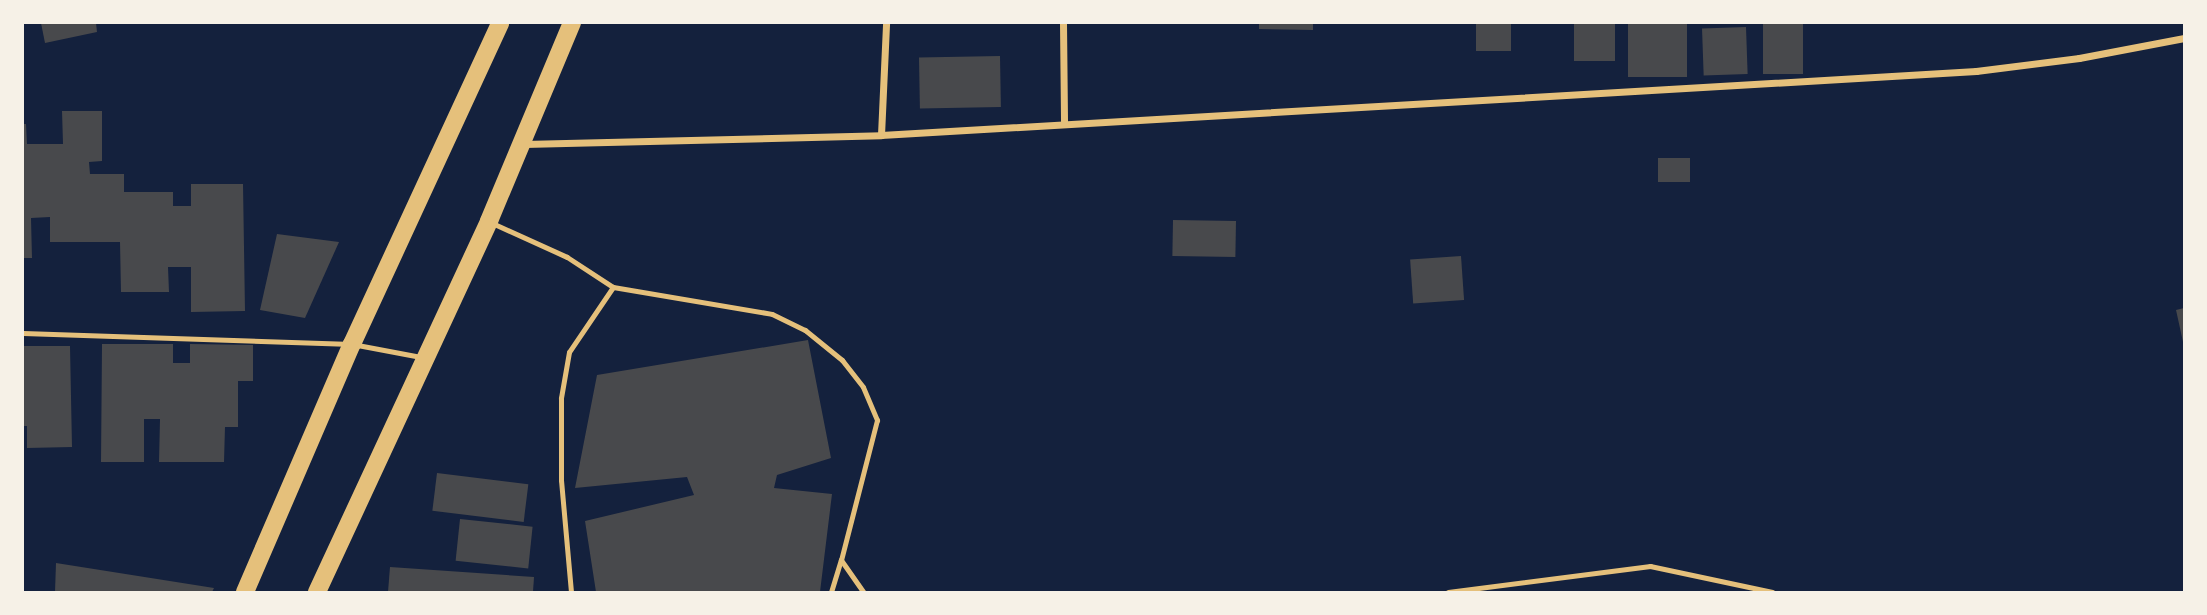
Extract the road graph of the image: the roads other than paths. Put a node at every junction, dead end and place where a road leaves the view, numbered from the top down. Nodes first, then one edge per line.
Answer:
1 (500, 23) edge
2 (572, 23) edge
3 (886, 23) edge
4 (1063, 23) edge
5 (2184, 38) edge
6 (1064, 124) junction
7 (881, 135) junction
8 (523, 144) junction
9 (489, 221) junction
10 (612, 287) junction
11 (23, 333) edge
12 (352, 344) junction
13 (424, 358) junction
14 (841, 560) junction
15 (245, 592) edge
16 (317, 592) edge
17 (571, 592) edge
18 (831, 592) edge
19 (863, 592) edge
20 (1448, 592) edge
21 (1772, 592) edge

1 - 12 main road
2 - 8 main road
3 - 7 street
4 - 6 street
5 - 6 street
6 - 7 street
7 - 8 street
8 - 9 main road
9 - 10 lane
9 - 13 main road
10 - 14 lane
10 - 17 lane
11 - 12 lane
12 - 13 lane
12 - 15 main road
13 - 16 main road
14 - 18 lane
14 - 19 lane
20 - 21 lane

